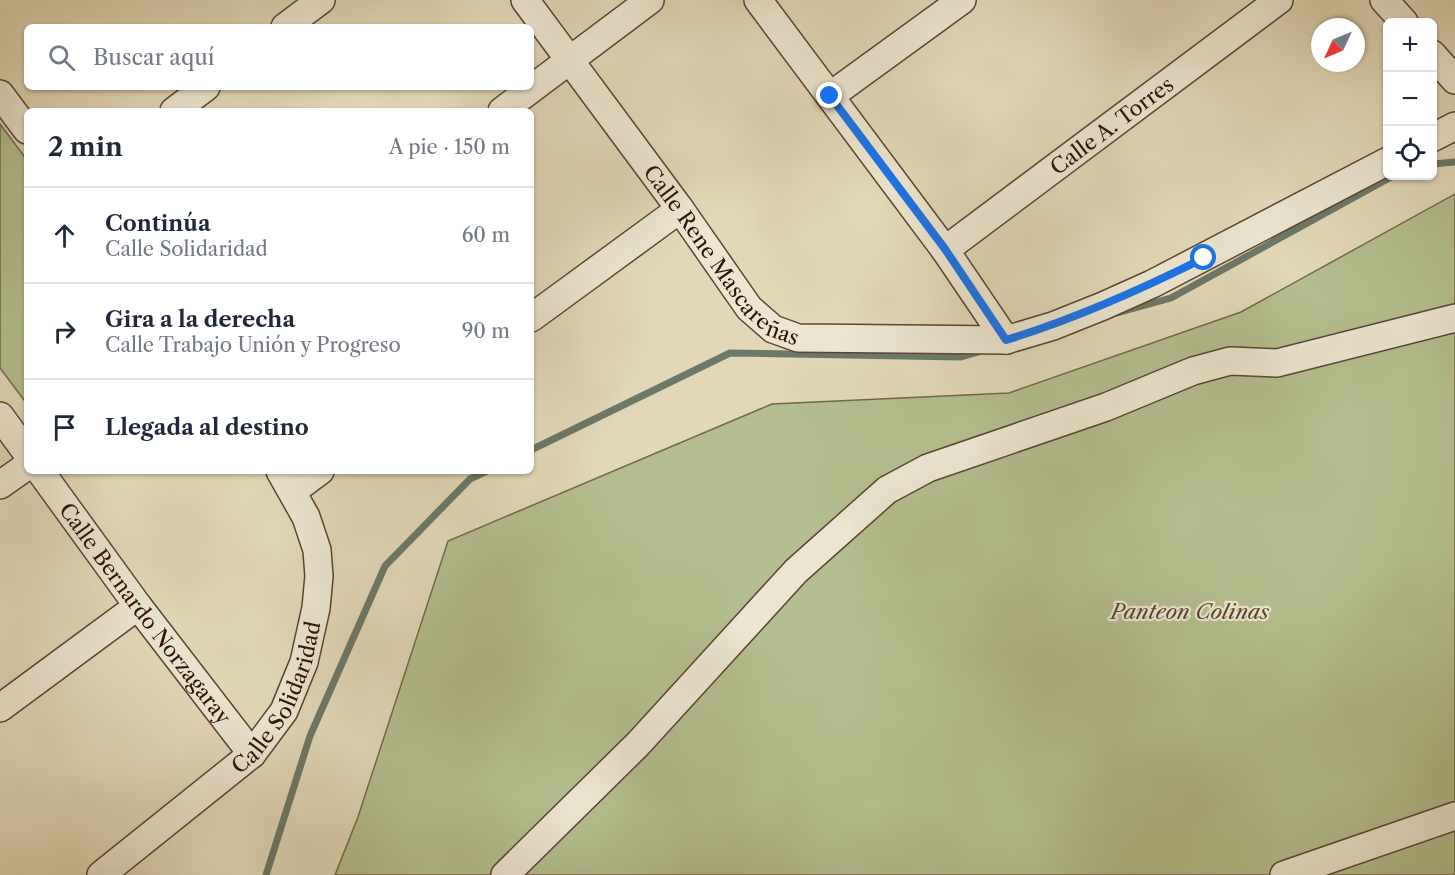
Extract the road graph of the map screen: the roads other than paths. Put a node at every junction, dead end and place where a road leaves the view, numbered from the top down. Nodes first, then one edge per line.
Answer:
1 (321, 0) edge
2 (525, 0) edge
3 (650, 0) edge
4 (758, 0) edge
5 (962, 0) edge
6 (1279, 0) edge
7 (1384, 0) edge
8 (1400, 18) edge
9 (289, 24) edge
10 (570, 60) junction
11 (1437, 60) edge
12 (1455, 80) edge
13 (534, 87) edge
14 (202, 90) edge
15 (530, 90) edge
16 (0, 94) edge
17 (830, 96) junction
18 (178, 108) edge
19 (506, 108) edge
20 (24, 125) edge
21 (1455, 126) edge
22 (1437, 135) edge
23 (1383, 164) edge
24 (680, 209) junction
25 (945, 249) junction
26 (534, 316) edge
27 (1455, 318) edge
28 (1006, 340) junction
29 (0, 416) edge
30 (24, 449) edge
31 (24, 468) edge
32 (42, 474) edge
33 (310, 474) edge
34 (286, 481) edge
35 (0, 485) edge
36 (138, 606) junction
37 (0, 708) edge
38 (252, 754) junction
39 (1455, 816) edge
40 (101, 875) edge
41 (505, 875) edge
42 (1284, 875) edge

1 - 9 street
2 - 10 street, Calle Rene Mascareñas
3 - 10 street
4 - 17 street
5 - 17 street
6 - 25 street, Calle A. Torres
7 - 8 street
10 - 13 street
10 - 24 street, Calle Rene Mascareñas
11 - 12 street
14 - 18 street
15 - 19 street
16 - 20 street
17 - 25 street
21 - 22 street
23 - 28 street
24 - 26 street
24 - 28 street, Calle Rene Mascareñas
25 - 28 street
27 - 41 street
29 - 30 street
31 - 35 street
32 - 36 street, Calle Bernardo Norzagaray
33 - 34 street, Calle Solidaridad
34 - 38 street, Calle Solidaridad
36 - 37 street
36 - 38 street, Calle Bernardo Norzagaray
38 - 40 street, Calle Solidaridad
39 - 42 street

